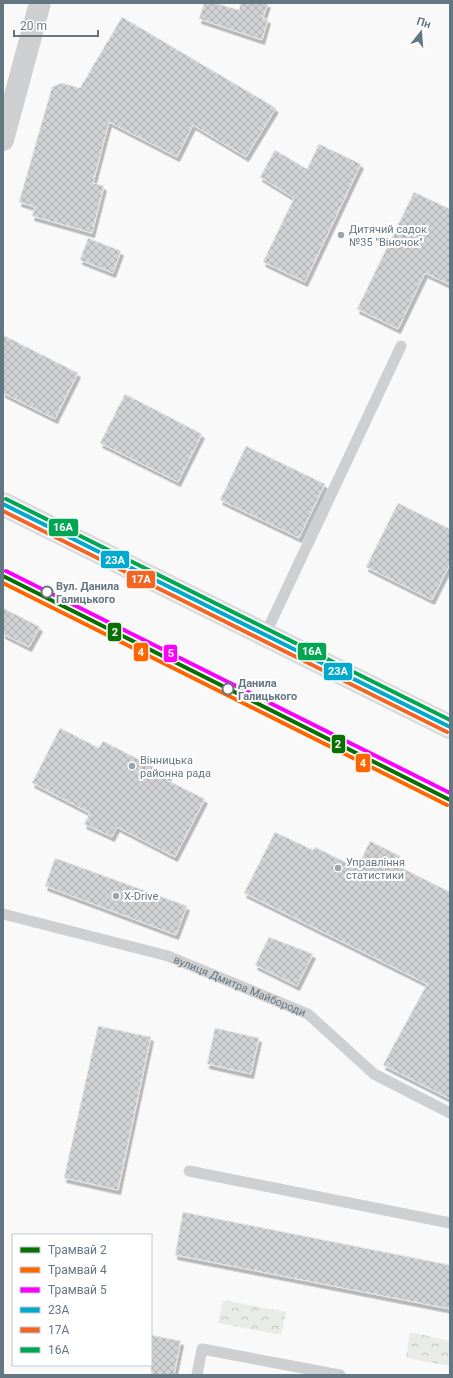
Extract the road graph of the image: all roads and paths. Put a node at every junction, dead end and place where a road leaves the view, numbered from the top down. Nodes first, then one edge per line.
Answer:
1 (40, 3) edge
2 (3, 140) edge
3 (401, 346) dead end
4 (3, 504) edge
5 (265, 635) junction
6 (450, 727) edge
7 (3, 914) edge
8 (450, 1113) edge
9 (189, 1171) dead end
10 (450, 1223) edge
11 (197, 1375) edge
12 (340, 1375) edge

1 - 2 street
3 - 5 lane
4 - 5 main road
5 - 6 main road
7 - 8 lane, вулиця Дмитра Майбороди
9 - 10 lane
11 - 12 lane

